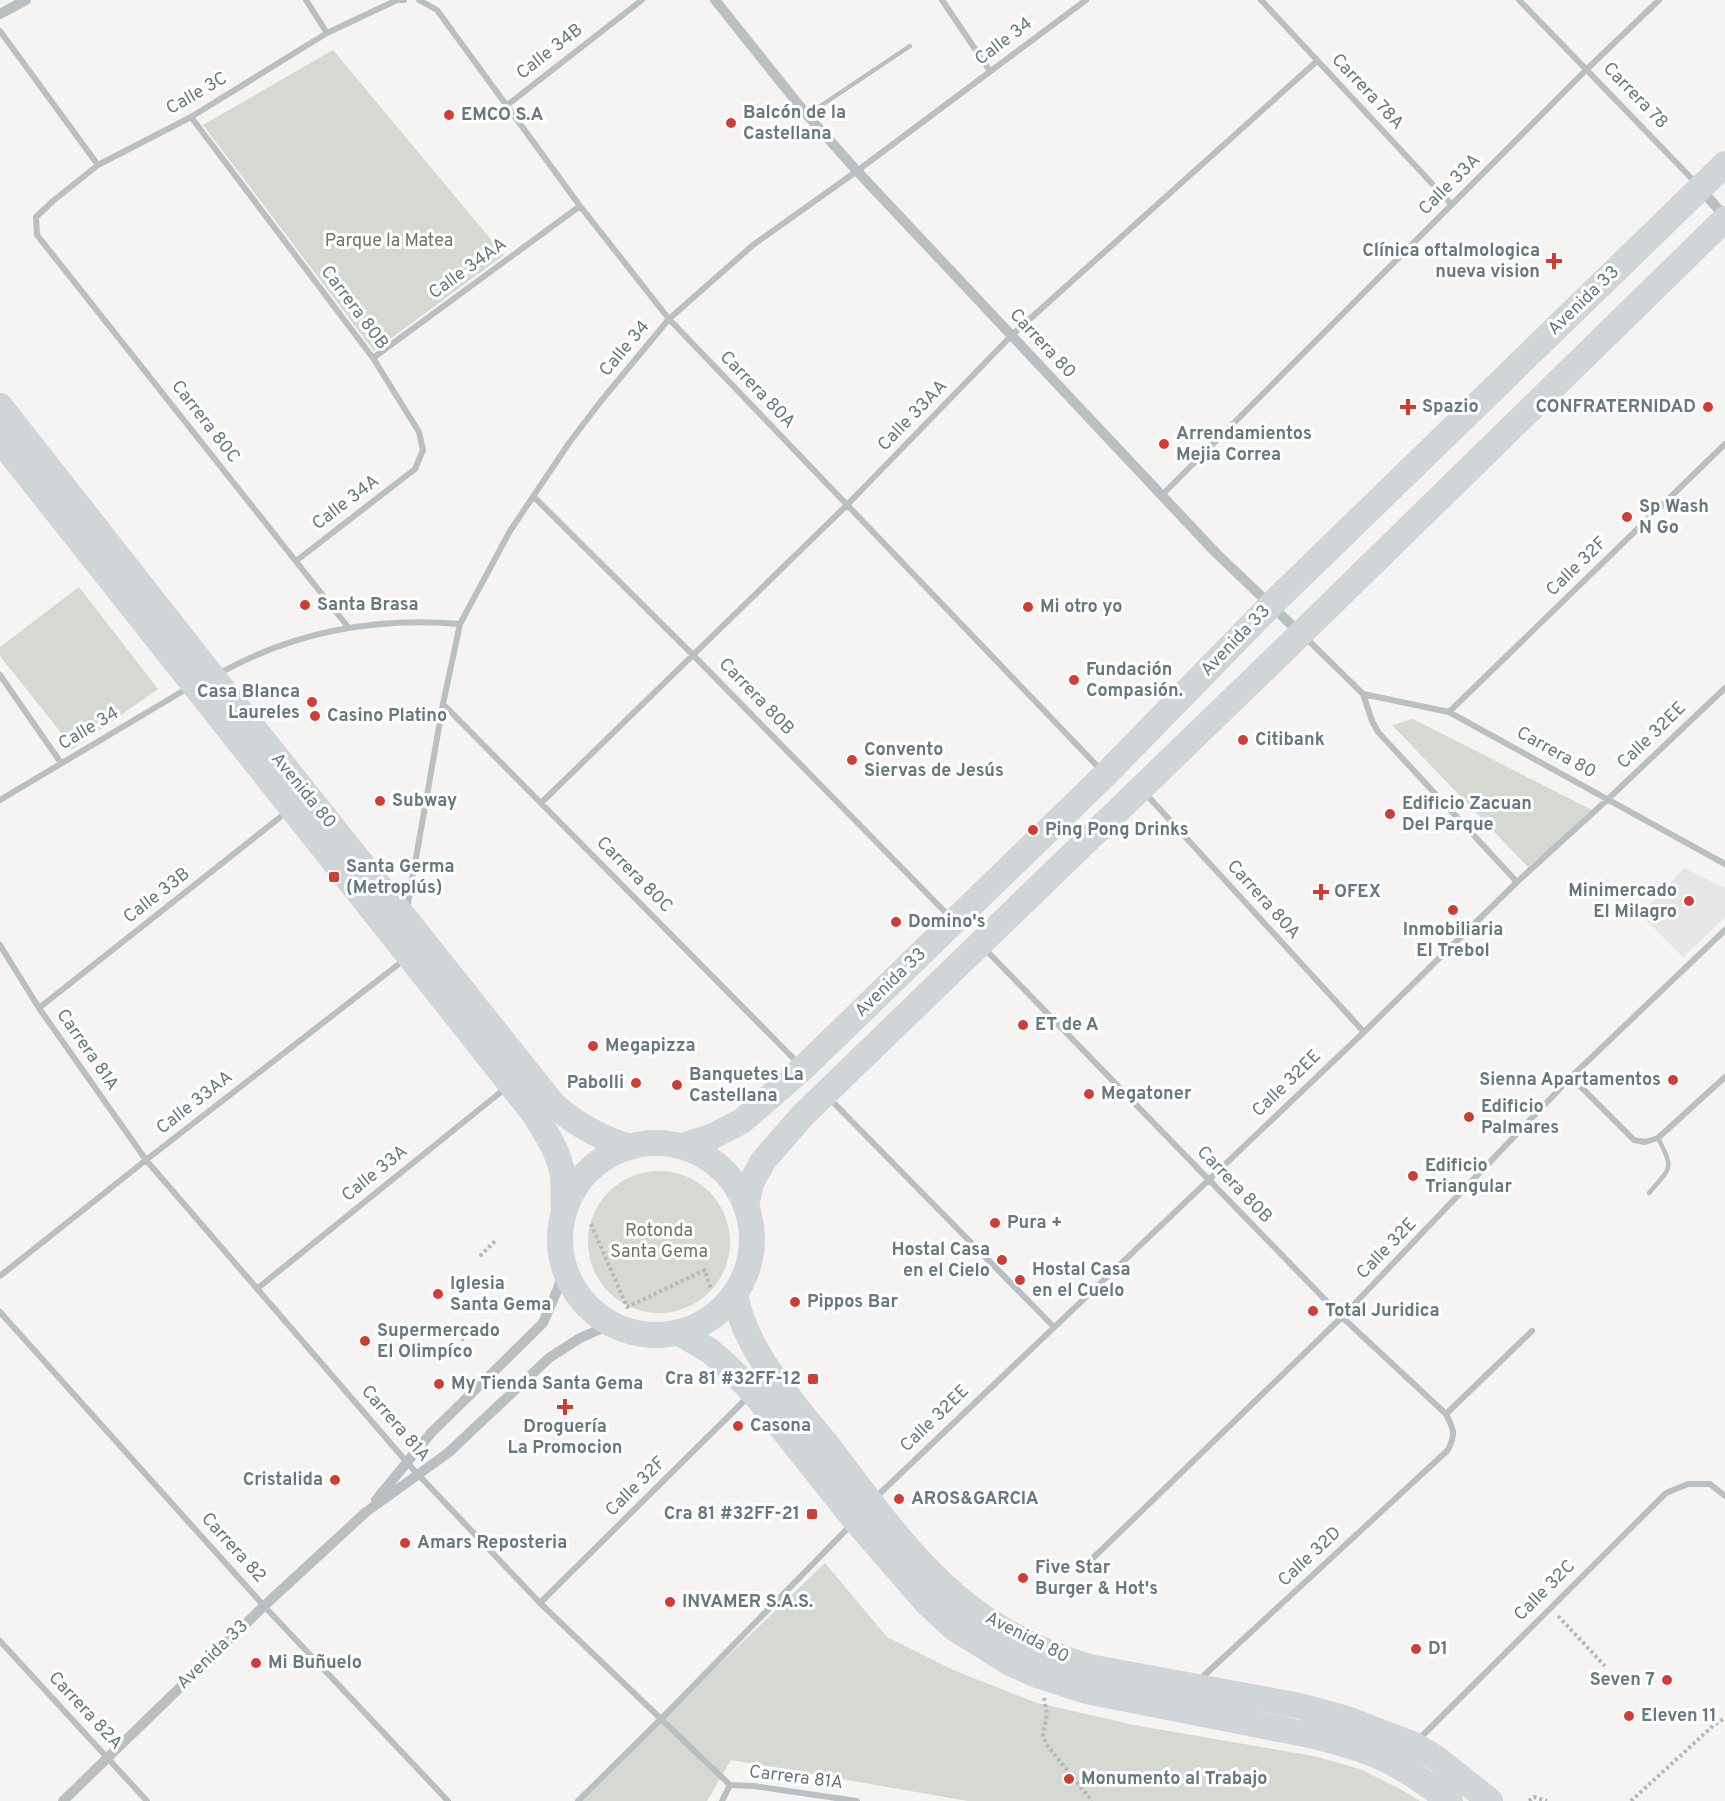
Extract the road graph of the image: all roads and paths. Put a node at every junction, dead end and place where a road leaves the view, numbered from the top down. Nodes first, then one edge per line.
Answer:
1 (26, 0) edge
2 (306, 0) edge
3 (397, 0) edge
4 (404, 0) edge
5 (418, 0) edge
6 (642, 0) edge
7 (715, 0) edge
8 (942, 0) edge
9 (1086, 0) edge
10 (1261, 0) edge
11 (1519, 0) edge
12 (1659, 0) edge
13 (0, 14) edge
14 (0, 31) edge
15 (327, 33) junction
16 (910, 46) dead end
17 (1317, 62) junction
18 (1586, 70) junction
19 (990, 71) junction
20 (506, 106) junction
21 (807, 115) junction
22 (191, 117) junction
23 (1725, 164) edge
24 (98, 165) junction
25 (856, 171) junction
26 (1700, 188) junction
27 (1451, 204) junction
28 (580, 206) junction
29 (1725, 218) edge
30 (37, 235) joint
31 (669, 319) junction
32 (1011, 335) junction
33 (373, 358) junction
34 (0, 406) edge
35 (0, 440) edge
36 (1725, 444) edge
37 (415, 469) joint
38 (1162, 495) junction
39 (533, 496) junction
40 (847, 505) junction
41 (296, 561) junction
42 (1271, 604) junction
43 (460, 624) junction
44 (348, 627) junction
45 (1300, 633) junction
46 (692, 654) junction
47 (0, 675) edge
48 (203, 680) junction
49 (1725, 688) edge
50 (1363, 694) junction
51 (442, 704) junction
52 (1449, 712) junction
53 (61, 763) junction
54 (1105, 775) junction
55 (1140, 788) junction
56 (0, 800) edge
57 (1607, 800) junction
58 (541, 802) junction
59 (292, 808) junction
60 (1725, 864) edge
61 (1517, 882) junction
62 (405, 918) junction
63 (955, 921) junction
64 (1725, 930) edge
65 (979, 943) junction
66 (0, 945) edge
67 (410, 956) junction
68 (39, 1008) junction
69 (1364, 1032) junction
70 (803, 1068) junction
71 (1571, 1077) junction
72 (1725, 1077) edge
73 (511, 1083) junction
74 (825, 1094) junction
75 (1658, 1138) junction
76 (682, 1146) junction
77 (630, 1147) junction
78 (146, 1160) junction
79 (1208, 1180) junction
80 (1649, 1193) dead end
81 (746, 1206) junction
82 (564, 1212) junction
83 (591, 1224) dead end
84 (496, 1240) dead end
85 (480, 1256) dead end
86 (563, 1263) junction
87 (0, 1276) edge
88 (258, 1288) junction
89 (723, 1291) junction
90 (0, 1312) edge
91 (1342, 1317) junction
92 (612, 1324) junction
93 (1054, 1327) junction
94 (1532, 1330) dead end
95 (678, 1332) junction
96 (458, 1334) dead end
97 (464, 1340) dead end
98 (753, 1392) junction
99 (1446, 1414) junction
100 (407, 1462) junction
101 (419, 1474) junction
102 (1725, 1496) edge
103 (863, 1511) junction
104 (366, 1512) junction
105 (1092, 1559) dead end
106 (540, 1603) junction
107 (264, 1606) junction
108 (1555, 1613) dead end
109 (0, 1641) edge
110 (1605, 1666) dead end
111 (1193, 1685) junction
112 (1043, 1691) dead end
113 (661, 1719) junction
114 (1725, 1719) edge
115 (1414, 1744) junction
116 (108, 1758) junction
117 (730, 1785) junction
118 (63, 1801) edge
119 (147, 1801) edge
120 (448, 1801) edge
121 (578, 1801) edge
122 (722, 1801) edge
123 (857, 1801) edge
124 (1092, 1801) edge
125 (1449, 1801) edge
126 (1490, 1801) edge
127 (1529, 1801) edge
128 (1547, 1801) edge
129 (1631, 1801) edge

1 - 13 street
2 - 15 street
3 - 4 street
3 - 15 street, Calle 3C
5 - 20 street, Carrera 80A
6 - 20 street, Calle 34B
7 - 21 street, Carrera 80
8 - 19 street
9 - 19 street, Calle 34
10 - 17 street, Carrera 78A
11 - 18 street, Carrera 78
12 - 18 street, Calle 33A
14 - 24 street
15 - 22 street, Calle 3C
16 - 21 lane
17 - 27 street, Carrera 78A
17 - 32 street, Calle 33AA
18 - 26 street, Carrera 78
18 - 27 street, Calle 33A
19 - 25 street, Calle 34
20 - 28 street, Carrera 80A
21 - 25 street, Carrera 80
22 - 24 street, Calle 3C
22 - 33 street, Carrera 80B
23 - 26 main road, Avenida 33
24 - 30 street, Calle 3C
25 - 31 street, Calle 34
25 - 32 street, Carrera 80
26 - 29 street, Carrera 78
26 - 42 main road, Avenida 33
27 - 38 street, Calle 33A
28 - 31 street, Carrera 80A
28 - 33 street, Calle 34AA
29 - 45 main road, Avenida 33
30 - 41 street, Carrera 80C
31 - 39 street, Calle 34
31 - 40 street, Carrera 80A
32 - 38 street, Carrera 80
32 - 40 street, Calle 33AA
33 - 37 street, Carrera 80B
34 - 48 main road, Avenida 80
35 - 48 main road, Avenida 80
36 - 52 street, Calle 32F
37 - 41 street, Calle 34A
38 - 42 street, Carrera 80
39 - 43 street, Calle 34
39 - 46 street, Carrera 80B
40 - 46 street, Calle 33AA
40 - 54 street, Carrera 80A
41 - 44 street, Carrera 80C
42 - 45 street, Carrera 80
42 - 54 main road, Avenida 33
43 - 44 street, Calle 34
43 - 51 street
44 - 48 street, Calle 34
45 - 50 street, Carrera 80
45 - 55 main road, Avenida 33
46 - 58 street, Calle 33AA
46 - 63 street, Carrera 80B
47 - 53 street
48 - 53 street, Calle 34
48 - 59 main road, Avenida 80
48 - 62 main road, Avenida 80
49 - 57 street, Calle 32EE
50 - 52 street, Carrera 80
50 - 61 street, Carrera 80
51 - 58 street, Carrera 80C
51 - 62 street
52 - 57 street, Carrera 80
53 - 56 street, Calle 34
54 - 63 main road, Avenida 33
55 - 65 main road, Avenida 33
55 - 69 street, Carrera 80A
57 - 60 street, Carrera 80
57 - 61 street, Calle 32EE
58 - 70 street, Carrera 80C
59 - 67 main road, Avenida 80
59 - 68 street, Calle 33B
61 - 69 street, Calle 32EE
62 - 77 main road, Avenida 80
63 - 70 main road, Avenida 33
64 - 71 street, Calle 32E
65 - 74 main road, Avenida 33
65 - 79 street, Carrera 80B
66 - 68 street, Carrera 81A
67 - 73 main road, Avenida 80
67 - 78 street, Calle 33AA
68 - 78 street, Carrera 81A
69 - 79 street, Calle 32EE
70 - 76 main road, Avenida 33
71 - 75 street
71 - 91 street, Calle 32E
72 - 75 street
73 - 82 main road, Avenida 80
73 - 88 street, Calle 33A
74 - 81 main road, Avenida 33
74 - 93 street
75 - 80 lane
76 - 77 main road
76 - 81 main road
77 - 82 main road
78 - 87 street, Calle 33AA
78 - 88 street, Carrera 81A
79 - 91 street, Carrera 80B
79 - 93 street, Calle 32EE
81 - 89 main road
82 - 86 main road
83 - 89 path
84 - 85 path
86 - 92 main road
86 - 100 street, Avenida 33
88 - 100 street, Carrera 81A
89 - 95 main road
89 - 103 main road, Avenida 80
90 - 107 street, Carrera 82
91 - 99 street, Carrera 80B
91 - 105 street, Calle 32E
92 - 95 main road
92 - 101 street, Avenida 33
93 - 103 street, Calle 32EE
94 - 99 street
95 - 98 main road, Avenida 80
96 - 97 path
98 - 103 main road, Avenida 80
98 - 106 street, Calle 32F
99 - 111 street, Calle 32D
100 - 101 street, Carrera 81A
100 - 104 street, Avenida 33
101 - 104 street, Avenida 33
101 - 106 street, Carrera 81A
102 - 115 street, Calle 32C
103 - 111 main road, Avenida 80
103 - 113 street, Calle 32EE
103 - 125 main road, Avenida 80
104 - 107 street, Avenida 33
106 - 113 street, Carrera 81A
107 - 116 street, Avenida 33
107 - 120 street, Carrera 82
108 - 110 path
109 - 116 street, Carrera 82A
111 - 115 main road, Avenida 80
112 - 124 path
113 - 117 street, Carrera 81A
113 - 121 street, Calle 32EE
114 - 129 path
115 - 126 main road, Avenida 80
116 - 118 street, Avenida 33
116 - 119 street, Carrera 82A
117 - 122 street
117 - 123 street, Carrera 81A
127 - 128 path

